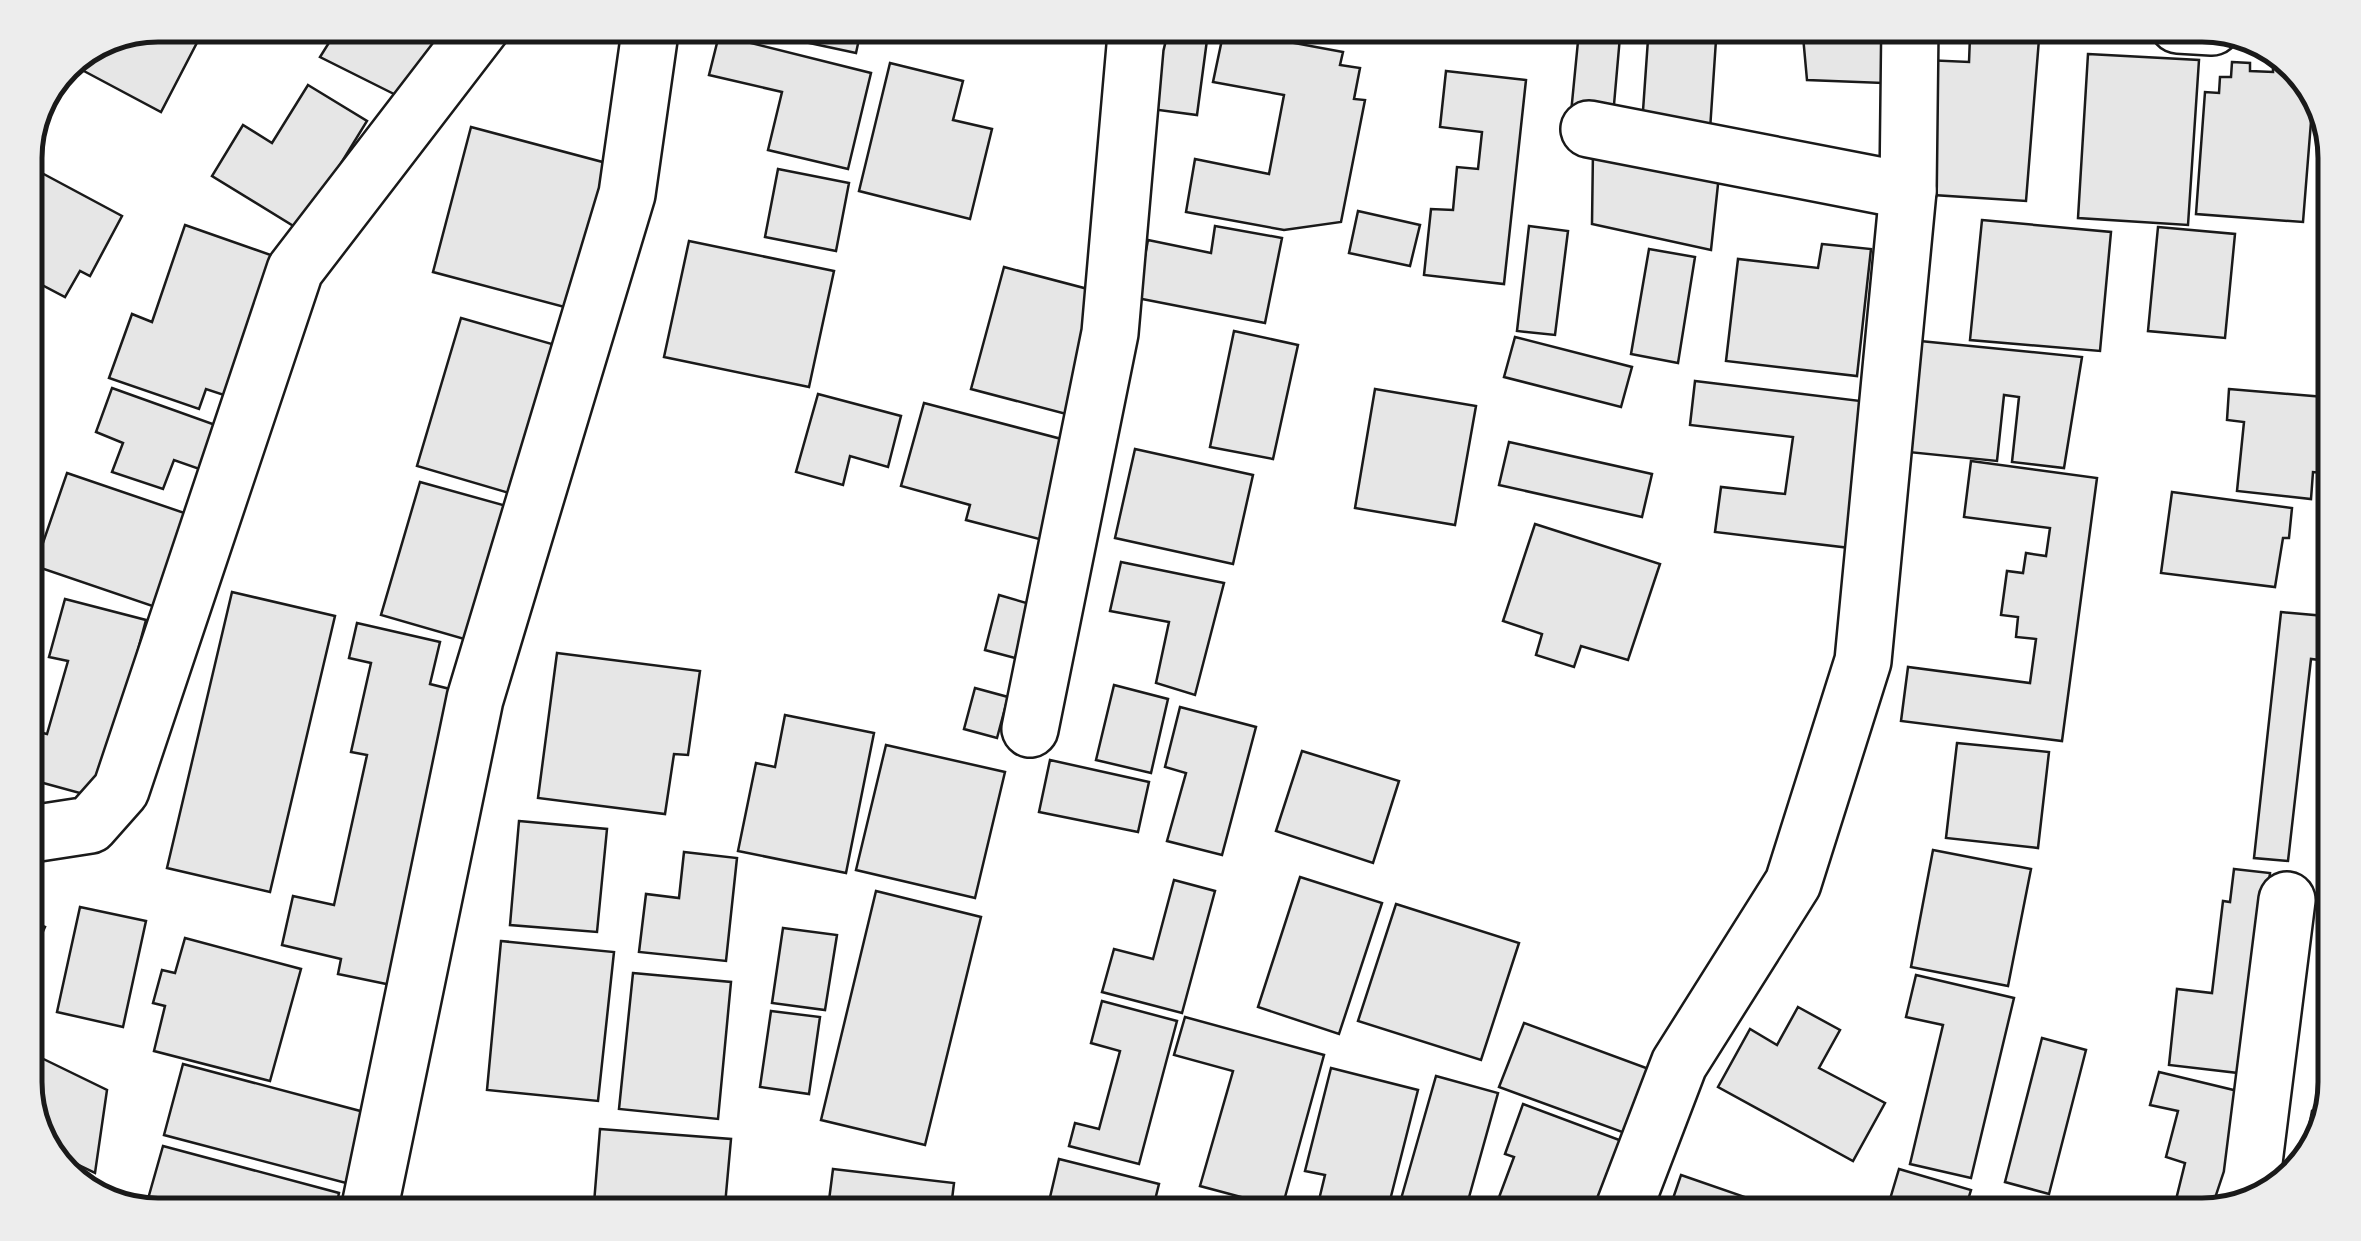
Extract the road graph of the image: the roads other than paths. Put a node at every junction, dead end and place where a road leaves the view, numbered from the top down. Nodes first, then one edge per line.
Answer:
1 (470, 42) edge
2 (649, 42) edge
3 (1136, 42) edge
4 (1910, 42) edge
5 (1589, 129) dead end
6 (1908, 192) junction
7 (1030, 729) dead end
8 (43, 832) edge
9 (2288, 900) dead end
10 (2249, 1189) edge
11 (372, 1198) edge
12 (1629, 1198) edge

1 - 8 street
2 - 11 street
3 - 7 street
4 - 6 street
5 - 6 street
6 - 12 street
9 - 10 street

